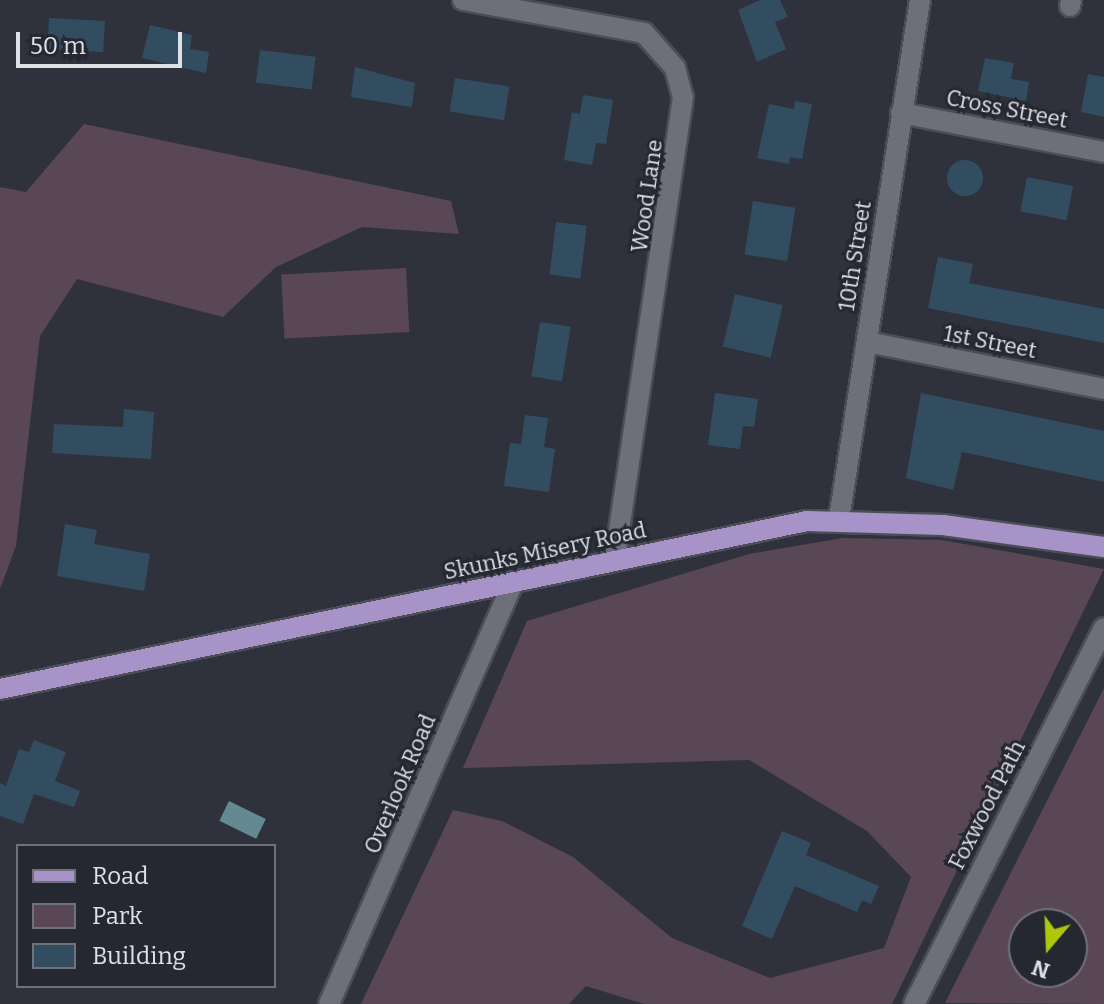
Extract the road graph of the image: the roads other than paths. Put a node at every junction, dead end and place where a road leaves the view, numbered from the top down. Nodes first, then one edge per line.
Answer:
1 (463, 0) edge
2 (920, 0) edge
3 (901, 113) junction
4 (1104, 152) edge
5 (867, 342) junction
6 (1104, 389) edge
7 (839, 519) junction
8 (1104, 547) edge
9 (615, 560) junction
10 (513, 582) junction
11 (1104, 628) edge
12 (0, 689) edge
13 (329, 1004) edge
14 (914, 1004) edge

1 - 9 street, Wood Lane
2 - 3 street, 10th Street
3 - 4 street, Cross Street
3 - 5 street, 10th Street
5 - 6 street, 1st Street
5 - 7 street, 10th Street
7 - 8 main road, Skunks Misery Road
7 - 9 main road, Skunks Misery Road
9 - 10 main road, Skunks Misery Road
10 - 12 main road, Skunks Misery Road
10 - 13 street, Overlook Road
11 - 14 street, Foxwood Path

